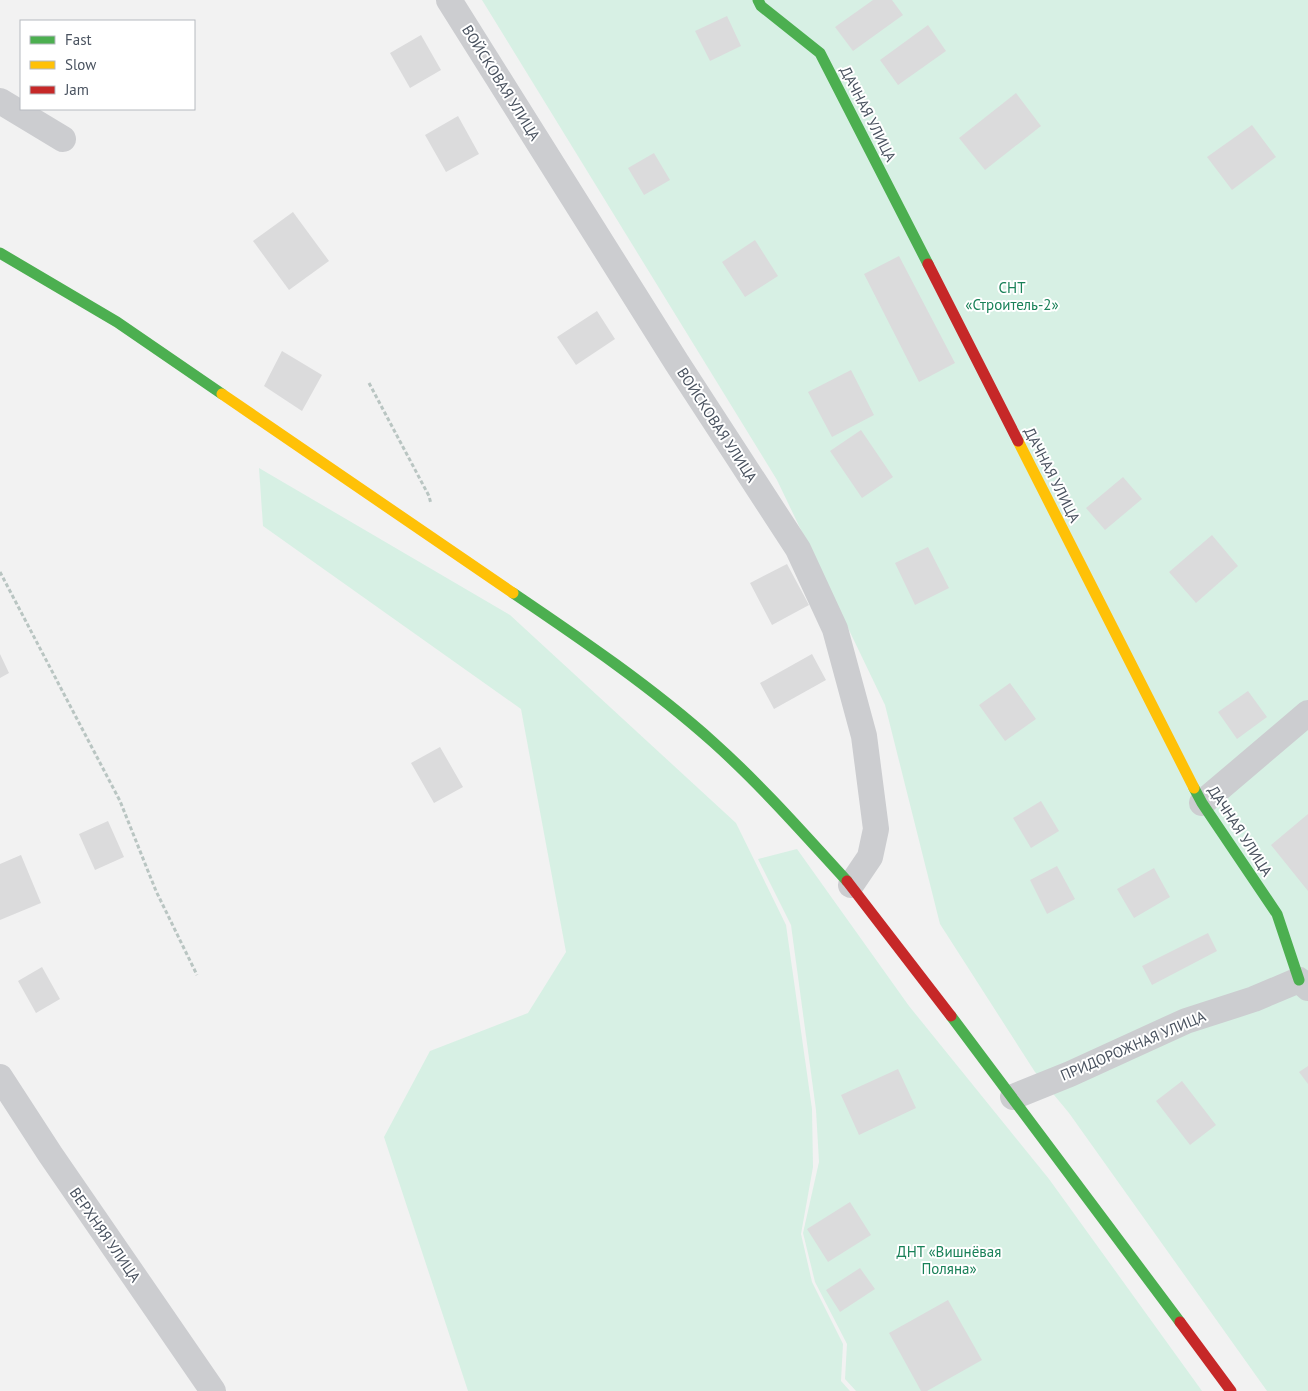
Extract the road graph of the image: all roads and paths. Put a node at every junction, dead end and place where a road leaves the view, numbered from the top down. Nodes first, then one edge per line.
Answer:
1 (449, 0) edge
2 (758, 0) edge
3 (0, 101) edge
4 (63, 139) dead end
5 (0, 253) edge
6 (369, 383) dead end
7 (436, 541) junction
8 (0, 572) edge
9 (1308, 713) edge
10 (1202, 803) junction
11 (851, 885) junction
12 (197, 975) dead end
13 (1304, 984) edge
14 (0, 1077) edge
15 (1013, 1097) junction
16 (213, 1391) edge
17 (1231, 1391) edge

1 - 11 street, ВОЙСКОВАЯ УЛИЦА
2 - 10 main road, ДАЧНАЯ УЛИЦА
3 - 4 street
5 - 7 main road
6 - 7 path
7 - 11 main road
8 - 12 path
9 - 10 street
10 - 13 main road, ДАЧНАЯ УЛИЦА
11 - 15 main road
13 - 15 street, ПРИДОРОЖНАЯ УЛИЦА
14 - 16 street, ВЕРХНЯЯ УЛИЦА
15 - 17 main road

